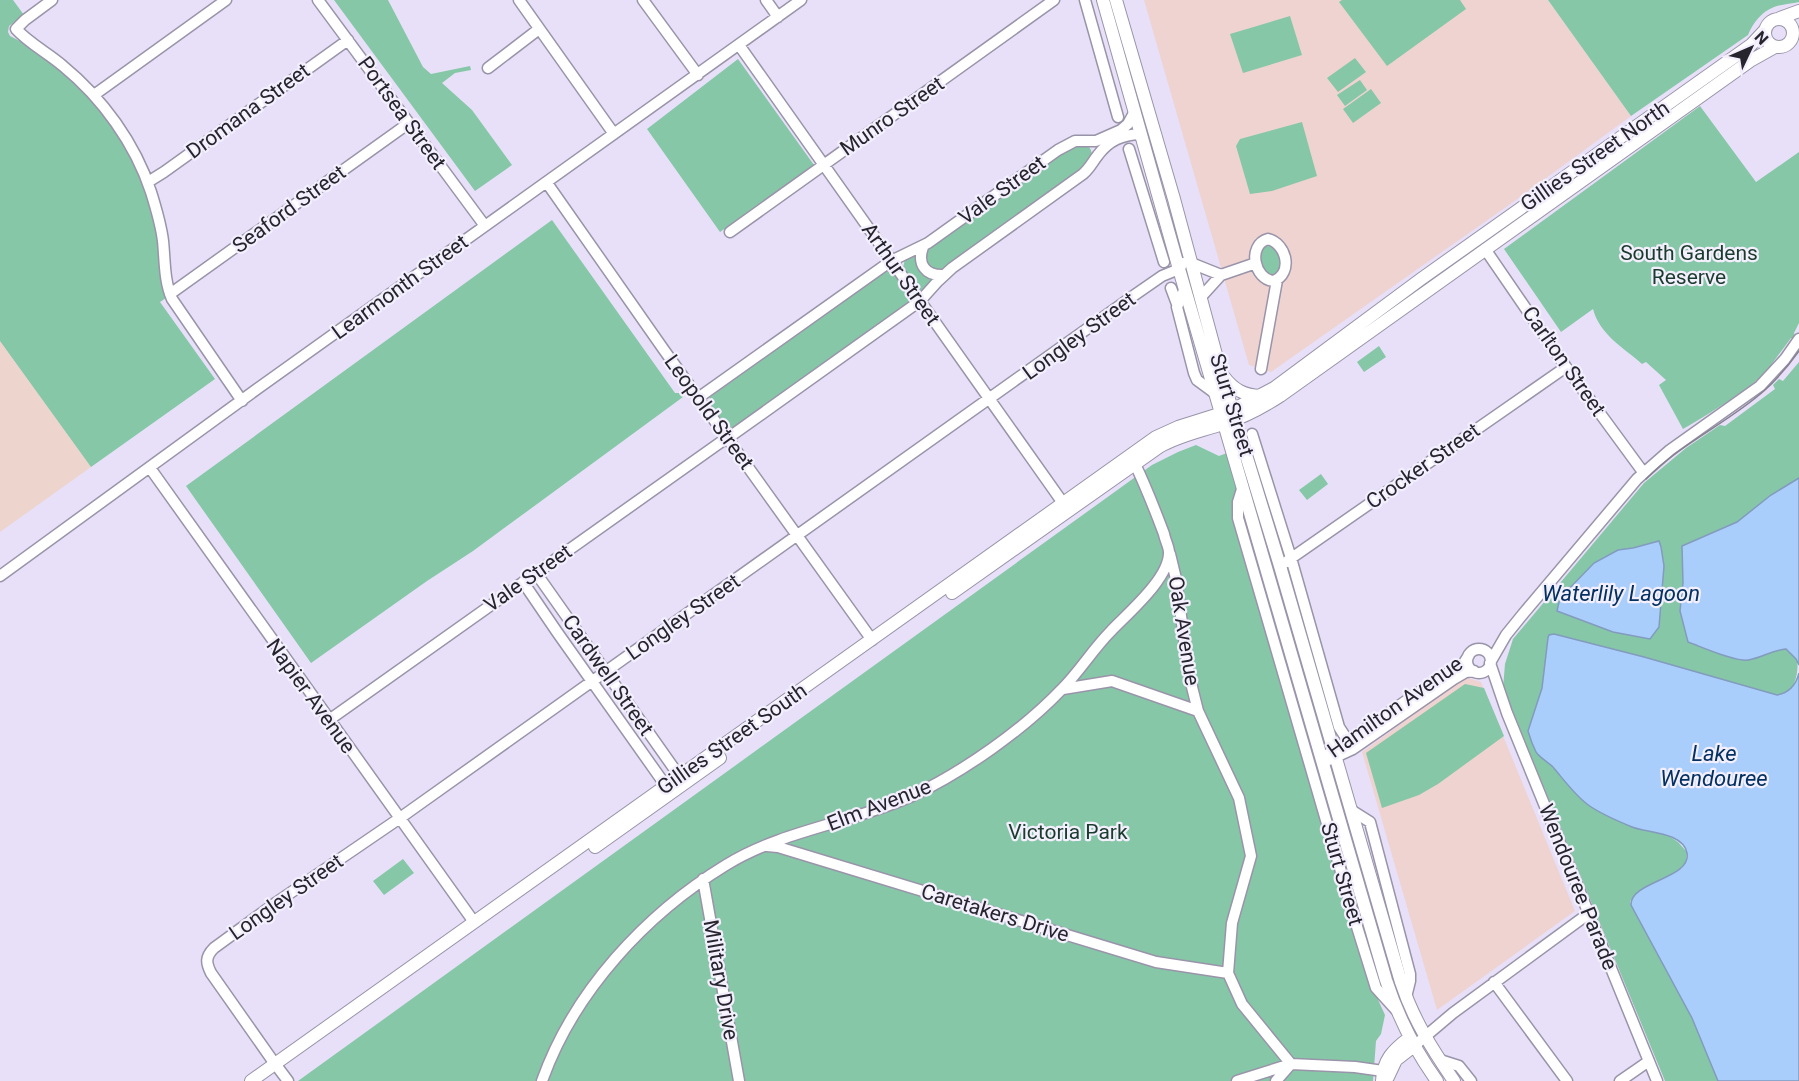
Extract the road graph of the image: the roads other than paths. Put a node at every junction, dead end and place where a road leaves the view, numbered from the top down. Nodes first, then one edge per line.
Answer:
1 (52, 0) edge
2 (226, 0) edge
3 (318, 0) edge
4 (519, 0) edge
5 (643, 0) edge
6 (766, 0) edge
7 (801, 0) edge
8 (1054, 0) edge
9 (1085, 0) edge
10 (1103, 0) edge
11 (1116, 0) edge
12 (1799, 11) edge
13 (778, 17) junction
14 (1780, 18) junction
15 (539, 29) junction
16 (1765, 30) junction
17 (1796, 32) edge
18 (348, 40) junction
19 (739, 45) junction
20 (1775, 47) junction
21 (488, 68) dead end
22 (698, 75) junction
23 (1108, 82) junction
24 (94, 95) junction
25 (1129, 96) junction
26 (1134, 113) junction
27 (1118, 117) dead end
28 (409, 123) junction
29 (614, 134) junction
30 (1140, 134) junction
31 (1624, 135) junction
32 (1642, 137) junction
33 (1084, 141) junction
34 (1129, 149) dead end
35 (1146, 155) junction
36 (1096, 157) junction
37 (824, 164) junction
38 (1135, 167) junction
39 (147, 182) junction
40 (547, 183) junction
41 (485, 226) junction
42 (730, 232) dead end
43 (1155, 234) junction
44 (922, 246) junction
45 (1485, 249) junction
46 (1190, 257) junction
47 (1173, 259) junction
48 (891, 261) junction
49 (1256, 263) junction
50 (1221, 274) junction
51 (944, 275) junction
52 (1277, 280) junction
53 (1425, 284) junction
54 (1171, 288) dead end
55 (1185, 288) junction
56 (170, 294) junction
57 (1201, 297) junction
58 (920, 301) junction
59 (1177, 304) junction
60 (1799, 339) edge
61 (1566, 367) junction
62 (1261, 369) dead end
63 (1221, 373) junction
64 (1216, 394) junction
65 (1261, 396) junction
66 (698, 398) junction
67 (990, 400) junction
68 (243, 401) junction
69 (1228, 417) junction
70 (1252, 434) dead end
71 (728, 438) junction
72 (1135, 464) junction
73 (150, 468) junction
74 (1644, 472) junction
75 (1243, 486) junction
76 (1066, 507) junction
77 (798, 536) junction
78 (1169, 551) junction
79 (1291, 558) junction
80 (1280, 566) junction
81 (536, 573) junction
82 (0, 576) edge
83 (523, 582) junction
84 (1506, 635) junction
85 (874, 642) junction
86 (1480, 649) junction
87 (1469, 655) junction
88 (1490, 662) junction
89 (1474, 671) junction
90 (605, 672) junction
91 (592, 681) junction
92 (1062, 689) junction
93 (1500, 692) junction
94 (1198, 711) junction
95 (329, 720) junction
96 (1348, 741) junction
97 (1335, 754) junction
98 (1322, 760) junction
99 (682, 780) junction
100 (669, 790) junction
101 (400, 818) junction
102 (764, 846) junction
103 (1343, 855) junction
104 (703, 879) junction
105 (1588, 914) junction
106 (476, 925) junction
107 (1228, 973) junction
108 (1494, 982) junction
109 (1422, 1034) junction
110 (1411, 1042) junction
111 (1440, 1060) junction
112 (1648, 1061) junction
113 (1291, 1064) junction
114 (277, 1066) junction
115 (1385, 1076) edge
116 (251, 1081) edge
117 (263, 1081) edge
118 (288, 1081) edge
119 (542, 1081) edge
120 (739, 1081) edge
121 (1237, 1081) edge
122 (1276, 1081) edge
123 (1437, 1081) edge
124 (1455, 1081) edge
125 (1471, 1081) edge
126 (1567, 1081) edge
127 (1620, 1081) edge
128 (1657, 1081) edge

1 - 24 street
2 - 24 street
3 - 18 street, Portsea Street
4 - 15 street
5 - 22 street
6 - 13 street
7 - 13 street, Learmonth Street
8 - 37 street, Munro Street
9 - 23 street
10 - 25 main road, Sturt Street
11 - 46 main road, Sturt Street
12 - 14 main road
13 - 19 street, Learmonth Street
14 - 16 main road
14 - 17 main road
15 - 21 street
15 - 29 street
16 - 20 main road
16 - 31 main road, Gillies Street North
17 - 20 main road
18 - 28 street, Portsea Street
18 - 39 street, Dromana Street
19 - 22 street, Learmonth Street
19 - 37 street, Arthur Street
20 - 32 main road, Gillies Street North
22 - 29 street, Learmonth Street
23 - 25 street
23 - 27 street
24 - 39 street
25 - 26 main road, Sturt Street
26 - 30 main road, Sturt Street
26 - 33 street, Vale Street
28 - 41 street, Portsea Street
28 - 56 street, Seaford Street
29 - 40 street, Learmonth Street
30 - 35 main road, Sturt Street
30 - 36 street, Vale Street
31 - 32 main road
31 - 53 main road, Gillies Street North
32 - 45 main road, Gillies Street North
33 - 36 street
33 - 44 street, Vale Street
34 - 38 street, Sturt Street
35 - 38 street
35 - 47 main road, Sturt Street
36 - 51 street, Vale Street
37 - 42 street, Munro Street
37 - 48 street, Arthur Street
38 - 43 street, Sturt Street
39 - 56 street
40 - 41 street, Learmonth Street
40 - 66 street, Leopold Street
41 - 68 street, Learmonth Street
43 - 47 street
43 - 47 street, Sturt Street
44 - 48 street, Vale Street
44 - 51 street
45 - 53 main road, Gillies Street North
45 - 61 street, Carlton Street
46 - 47 street
46 - 50 street
46 - 57 main road, Sturt Street
47 - 55 main road, Sturt Street
47 - 67 street, Longley Street
48 - 58 street, Arthur Street
48 - 66 street, Vale Street
49 - 50 street
49 - 52 street
49 - 52 street
50 - 57 street
51 - 58 street, Vale Street
52 - 62 street
53 - 65 main road, Gillies Street North
53 - 69 main road, Gillies Street North
54 - 59 street, Sturt Street
55 - 59 street
55 - 64 main road, Sturt Street
56 - 68 street
57 - 63 main road, Sturt Street
58 - 67 street, Arthur Street
58 - 71 street, Vale Street
59 - 64 street, Sturt Street
60 - 74 street
61 - 74 street, Carlton Street
61 - 79 street, Crocker Street
63 - 65 main road
63 - 69 main road, Sturt Street
64 - 69 main road, Sturt Street
65 - 69 main road, Gillies Street North
66 - 71 street, Leopold Street
67 - 76 street, Arthur Street
67 - 77 street, Longley Street
68 - 73 street, Learmonth Street
69 - 72 main road, Gillies Street South
69 - 75 main road, Sturt Street
69 - 76 main road, Gillies Street South
69 - 80 main road, Sturt Street
70 - 79 street, Sturt Street
71 - 77 street, Leopold Street
71 - 81 street, Vale Street
72 - 76 main road, Gillies Street South
72 - 78 street
73 - 82 street, Learmonth Street
73 - 95 street, Napier Avenue
74 - 84 street
75 - 98 main road, Sturt Street
75 - 103 street, Sturt Street
76 - 85 main road, Gillies Street South
77 - 85 street, Leopold Street
77 - 90 street, Longley Street
78 - 92 street, Elm Avenue
78 - 94 street, Oak Avenue
79 - 80 street, Crocker Street
79 - 96 street, Sturt Street
80 - 97 main road, Sturt Street
81 - 83 street, Vale Street
81 - 90 street, Cardwell Street
83 - 91 street, Cardwell Street
83 - 95 street, Vale Street
84 - 86 street
84 - 88 street
85 - 99 main road, Gillies Street South
86 - 87 street
86 - 88 street
87 - 89 street
87 - 96 street, Hamilton Avenue
88 - 89 street
88 - 93 street, Wendouree Parade
89 - 93 street, Wendouree Parade
89 - 97 street, Hamilton Avenue
90 - 91 street, Longley Street
90 - 99 street, Cardwell Street
91 - 100 street, Cardwell Street
91 - 101 street, Longley Street
92 - 94 street, Oak Avenue
92 - 102 street, Elm Avenue
93 - 105 street, Wendouree Parade
94 - 107 street, Oak Avenue
95 - 101 street, Napier Avenue
96 - 97 street, Hamilton Avenue
97 - 98 street, Hamilton Avenue
97 - 109 main road, Sturt Street
98 - 103 main road, Sturt Street
99 - 100 main road, Gillies Street South
100 - 106 main road, Gillies Street South
101 - 106 street, Napier Avenue
101 - 114 street, Longley Street
102 - 104 street, Elm Avenue
102 - 107 street, Caretakers Drive
103 - 110 main road, Sturt Street
104 - 119 street, Elm Avenue
104 - 120 street, Military Drive
105 - 108 street
105 - 112 street, Wendouree Parade
106 - 114 main road, Gillies Street South
107 - 113 street, Oak Avenue
108 - 109 street
108 - 126 street
109 - 110 street
109 - 111 main road, Sturt Street
110 - 115 main road
110 - 123 main road, Sturt Street
111 - 124 main road, Sturt Street
111 - 125 street, Sturt Street
112 - 127 street
112 - 128 street, Wendouree Parade
113 - 115 street
113 - 121 street
113 - 122 street
114 - 116 main road, Gillies Street South
114 - 117 main road, Gillies Street South
114 - 118 street

